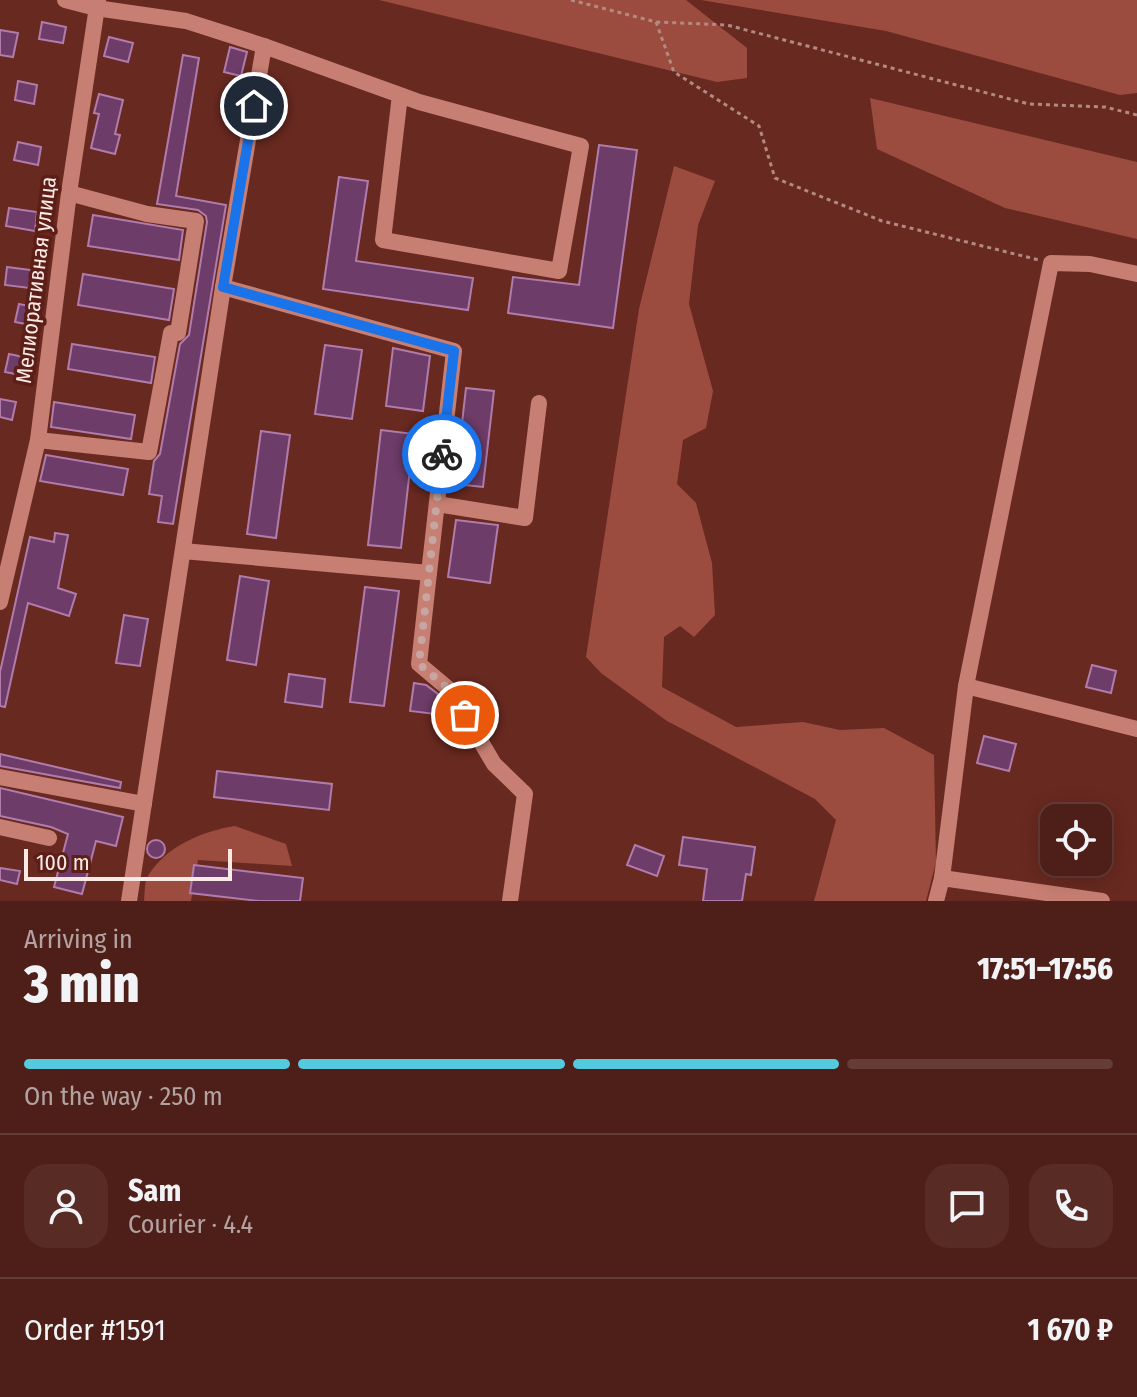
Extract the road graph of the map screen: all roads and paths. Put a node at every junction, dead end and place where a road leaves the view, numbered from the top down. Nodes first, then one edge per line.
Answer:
1 (65, 0) edge
2 (571, 0) edge
3 (97, 4) edge
4 (656, 22) junction
5 (264, 46) junction
6 (400, 95) junction
7 (1137, 115) edge
8 (69, 193) junction
9 (1051, 263) junction
10 (1137, 274) edge
11 (223, 287) junction
12 (539, 403) dead end
13 (38, 440) junction
14 (437, 504) junction
15 (183, 551) junction
16 (429, 573) junction
17 (0, 602) edge
18 (966, 686) junction
19 (1137, 729) edge
20 (0, 777) edge
21 (144, 804) junction
22 (0, 827) edge
23 (49, 838) dead end
24 (942, 878) junction
25 (129, 901) edge
26 (510, 901) edge
27 (936, 901) edge
28 (1102, 901) edge

1 - 3 street
2 - 4 path
3 - 5 street
3 - 8 street, Мелиоративная улица
4 - 7 path
4 - 9 path
5 - 6 street
5 - 11 street
6 - 6 street
8 - 13 street, Мелиоративная улица
8 - 13 street
9 - 10 street
9 - 18 street
11 - 14 street
11 - 15 street
12 - 14 street
13 - 17 street, Мелиоративная улица
14 - 16 street
15 - 16 street
15 - 21 street
16 - 26 street
18 - 19 street
18 - 24 street
20 - 21 street
21 - 25 street
22 - 23 street
24 - 27 street
24 - 28 street

